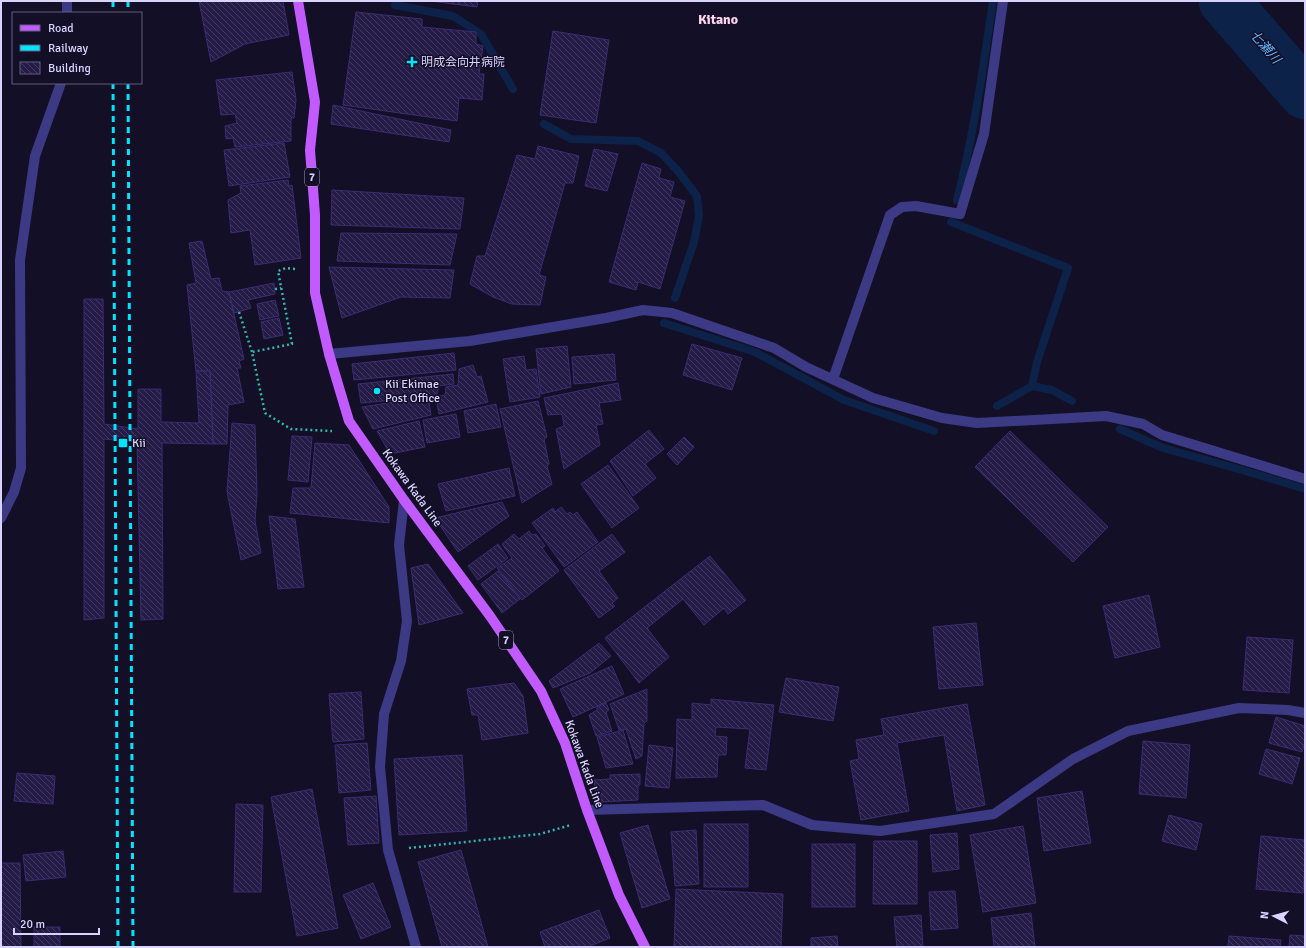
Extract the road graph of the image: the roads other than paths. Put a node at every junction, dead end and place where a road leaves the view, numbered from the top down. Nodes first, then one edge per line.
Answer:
1 (67, 1) edge
2 (298, 1) edge
3 (1003, 1) edge
4 (67, 12) edge
5 (61, 84) edge
6 (329, 354) junction
7 (833, 379) junction
8 (1305, 479) edge
9 (404, 500) junction
10 (1, 518) edge
11 (1305, 713) edge
12 (589, 814) junction
13 (416, 947) edge
14 (645, 947) edge

1 - 4 street
2 - 6 main road, Kokawa Kada Line / 7
3 - 7 street
5 - 10 street
6 - 7 street
6 - 9 main road, Kokawa Kada Line / 7
7 - 8 street
9 - 12 main road, Kokawa Kada Line / 7
9 - 13 street
11 - 12 street
12 - 14 main road, Kokawa Kada Line / 7

